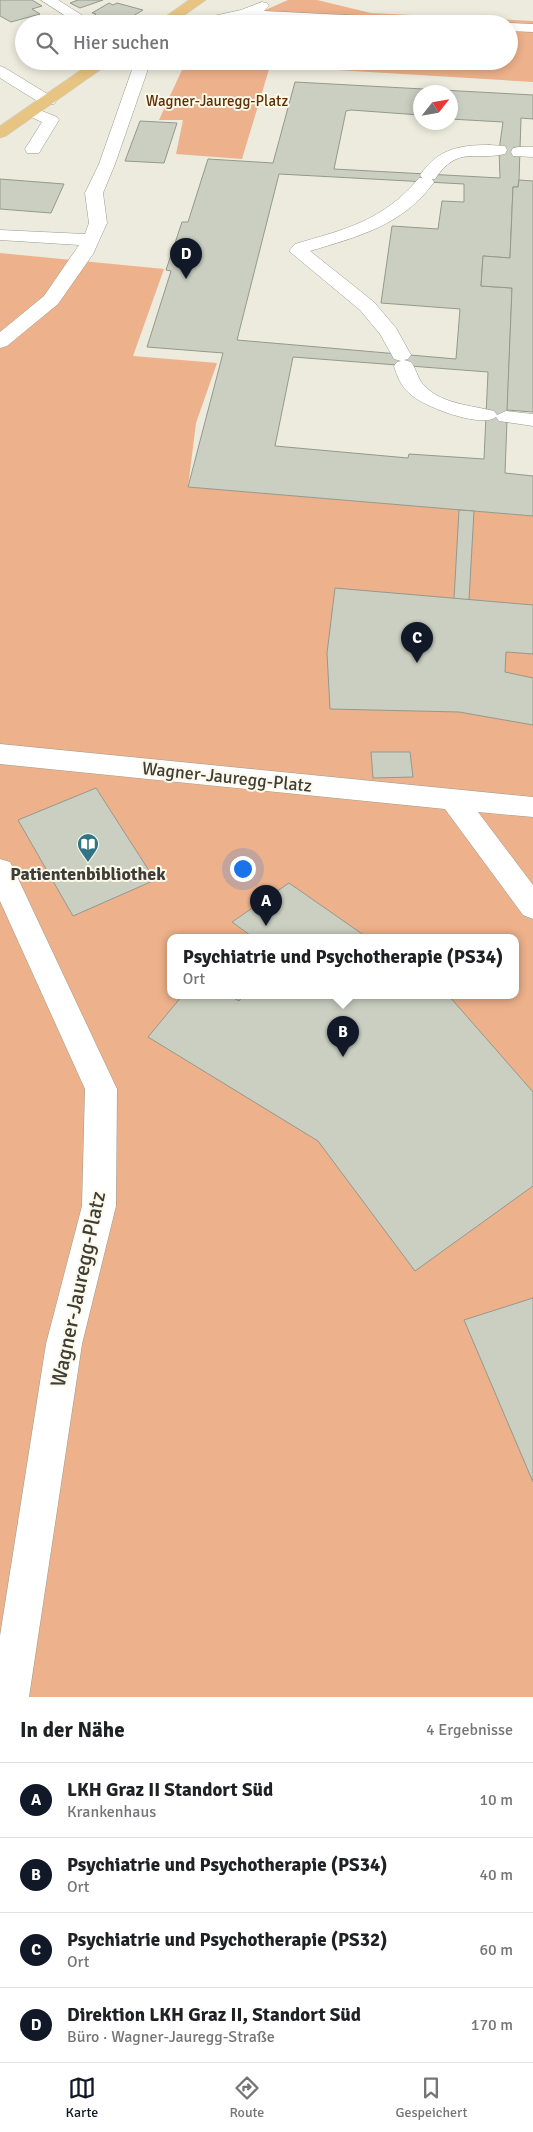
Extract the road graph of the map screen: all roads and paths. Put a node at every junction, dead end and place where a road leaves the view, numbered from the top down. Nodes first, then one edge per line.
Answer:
1 (48, 0) edge
2 (199, 0) edge
3 (274, 0) edge
4 (245, 14) junction
5 (74, 15) edge
6 (176, 15) edge
7 (240, 15) edge
8 (265, 15) edge
9 (518, 27) edge
10 (533, 28) edge
11 (92, 70) edge
12 (140, 70) edge
13 (0, 71) edge
14 (48, 101) junction
15 (32, 112) junction
16 (0, 133) edge
17 (33, 149) dead end
18 (499, 150) dead end
19 (0, 235) edge
20 (91, 240) junction
21 (0, 342) edge
22 (533, 420) edge
23 (0, 754) edge
24 (453, 799) junction
25 (533, 807) edge
26 (0, 870) edge
27 (533, 907) edge
28 (9, 1697) edge

1 - 5 street
2 - 6 main road
3 - 4 street
4 - 7 street
4 - 8 street
9 - 10 street
11 - 14 main road
12 - 20 street
13 - 14 street
14 - 15 main road
15 - 16 main road
15 - 17 street
18 - 22 street
19 - 20 street
20 - 21 street
23 - 24 street, Wagner-Jauregg-Platz
24 - 25 street, Wagner-Jauregg-Platz
24 - 27 street
26 - 28 street, Wagner-Jauregg-Platz

